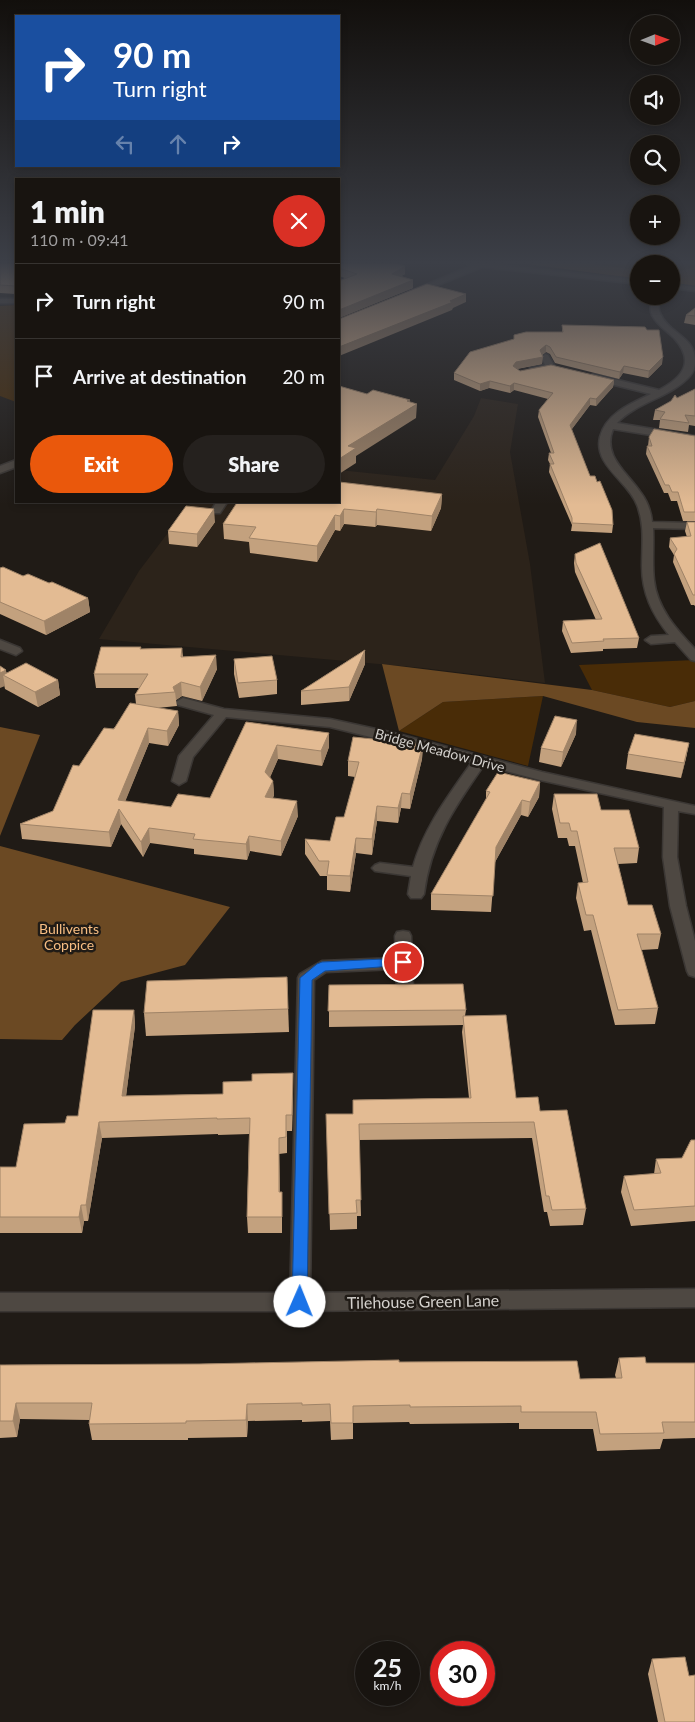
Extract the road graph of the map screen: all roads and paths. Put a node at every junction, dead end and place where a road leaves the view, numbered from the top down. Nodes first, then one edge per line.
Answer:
1 (687, 343) edge
2 (546, 357) dead end
3 (694, 363) edge
4 (527, 371) edge
5 (587, 376) edge
6 (660, 393) junction
7 (610, 425) junction
8 (695, 439) edge
9 (15, 463) edge
10 (0, 470) edge
11 (222, 503) edge
12 (216, 511) dead end
13 (649, 525) junction
14 (695, 526) edge
15 (678, 638) junction
16 (650, 640) dead end
17 (0, 644) edge
18 (16, 651) dead end
19 (695, 657) edge
20 (183, 702) dead end
21 (223, 713) junction
22 (480, 761) junction
23 (179, 781) dead end
24 (671, 806) junction
25 (695, 810) edge
26 (380, 868) dead end
27 (418, 872) junction
28 (416, 894) dead end
29 (403, 936) dead end
30 (403, 962) junction
31 (694, 964) edge
32 (405, 988) edge
33 (695, 1298) edge
34 (0, 1302) edge
35 (300, 1302) junction

1 - 3 street
2 - 4 street
3 - 6 street
5 - 6 street
6 - 7 street
7 - 8 street
7 - 13 street
9 - 10 street
11 - 12 street
13 - 14 street
13 - 15 street
15 - 16 street
15 - 19 street
17 - 18 street
20 - 21 street, Bridge Meadow Drive
21 - 22 street, Bridge Meadow Drive
21 - 23 street
22 - 24 street, Bridge Meadow Drive
22 - 27 street
24 - 25 street, Bridge Meadow Drive
24 - 31 street
26 - 27 street
27 - 28 street
29 - 30 street
30 - 32 street
30 - 35 street
33 - 35 street, Tilehouse Green Lane
34 - 35 street, Tilehouse Green Lane

